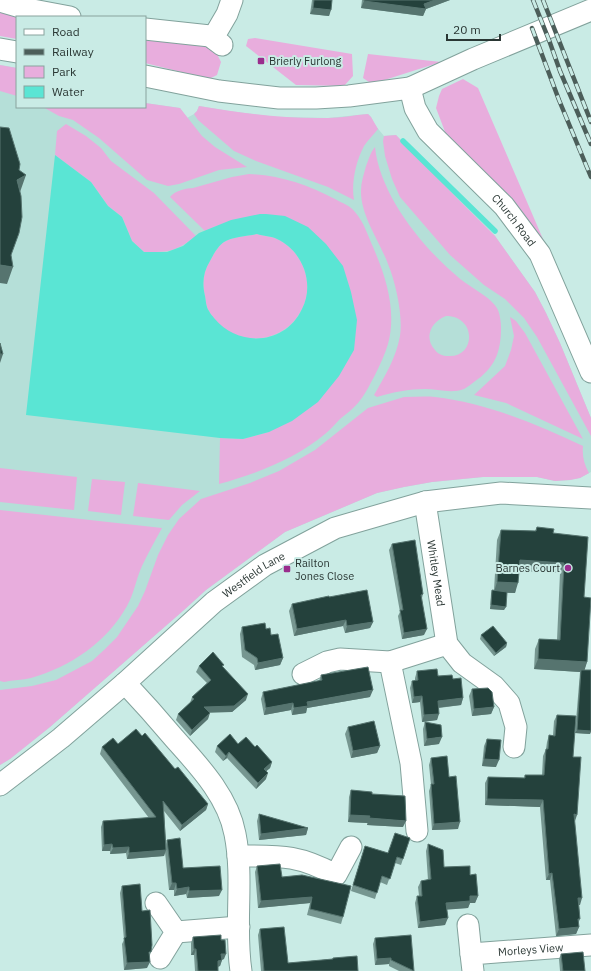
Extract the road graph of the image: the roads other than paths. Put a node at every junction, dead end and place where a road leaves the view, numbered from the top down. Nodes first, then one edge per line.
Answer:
1 (232, 0) edge
2 (0, 2) edge
3 (591, 10) edge
4 (65, 16) edge
5 (146, 29) edge
6 (0, 49) edge
7 (16, 52) edge
8 (146, 76) edge
9 (410, 88) junction
10 (591, 372) edge
11 (591, 498) edge
12 (425, 502) junction
13 (447, 644) junction
14 (390, 662) junction
15 (303, 674) dead end
16 (125, 683) junction
17 (519, 734) dead end
18 (0, 785) edge
19 (417, 831) dead end
20 (351, 847) dead end
21 (238, 856) junction
22 (156, 903) dead end
23 (468, 925) dead end
24 (239, 927) junction
25 (176, 932) junction
26 (591, 945) edge
27 (160, 958) dead end
28 (472, 962) edge
29 (241, 971) edge

1 - 5 street
2 - 4 street
3 - 9 street
6 - 7 street
8 - 9 street
9 - 10 street, Church Road
11 - 12 street, Westfield Lane
12 - 13 street, Whitley Mead
12 - 16 street, Westfield Lane
13 - 14 street
13 - 17 street, Whitley Mead
14 - 15 street
14 - 19 street
16 - 18 street, Westfield Lane
16 - 21 street
20 - 21 street
21 - 24 street
22 - 25 street
23 - 28 street, Morleys View
24 - 25 street
24 - 29 street
25 - 27 street
26 - 28 street, Morleys View

